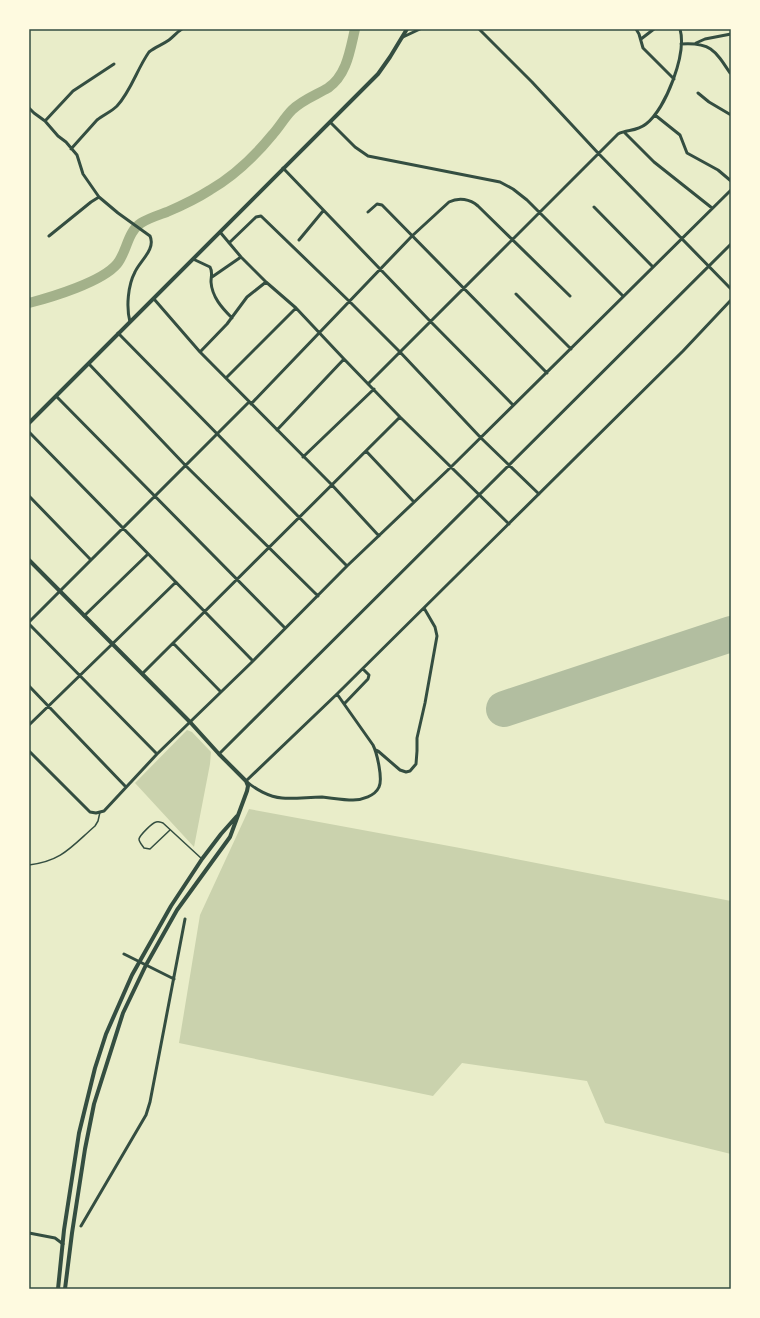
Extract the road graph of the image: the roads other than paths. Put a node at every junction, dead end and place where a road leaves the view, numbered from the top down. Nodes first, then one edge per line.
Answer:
1 (182, 29) edge
2 (407, 29) edge
3 (420, 29) edge
4 (479, 29) edge
5 (636, 29) edge
6 (654, 29) edge
7 (680, 29) edge
8 (731, 34) edge
9 (401, 38) junction
10 (641, 39) junction
11 (696, 43) junction
12 (681, 44) junction
13 (114, 64) dead end
14 (730, 73) edge
15 (674, 79) junction
16 (698, 93) dead end
17 (29, 108) edge
18 (655, 115) junction
19 (731, 115) edge
20 (45, 121) junction
21 (330, 122) junction
22 (624, 132) junction
23 (71, 149) junction
24 (598, 153) junction
25 (283, 168) junction
26 (731, 181) edge
27 (731, 190) edge
28 (99, 196) junction
29 (594, 207) dead end
30 (712, 208) junction
31 (323, 211) junction
32 (368, 212) dead end
33 (539, 212) junction
34 (220, 232) junction
35 (49, 236) dead end
36 (412, 236) junction
37 (512, 239) junction
38 (682, 239) junction
39 (299, 240) dead end
40 (229, 243) junction
41 (731, 244) edge
42 (241, 257) junction
43 (193, 259) junction
44 (709, 267) junction
45 (653, 268) junction
46 (380, 269) junction
47 (212, 277) junction
48 (266, 282) junction
49 (463, 288) junction
50 (731, 289) edge
51 (516, 294) dead end
52 (570, 296) dead end
53 (624, 296) junction
54 (154, 299) junction
55 (731, 300) edge
56 (349, 301) junction
57 (296, 308) junction
58 (232, 318) junction
59 (430, 321) junction
60 (130, 322) junction
61 (118, 333) junction
62 (320, 333) junction
63 (571, 349) junction
64 (200, 352) junction
65 (400, 352) junction
66 (344, 359) junction
67 (89, 364) junction
68 (546, 373) junction
69 (226, 378) junction
70 (368, 384) junction
71 (374, 389) junction
72 (56, 396) junction
73 (250, 403) junction
74 (513, 405) junction
75 (400, 417) junction
76 (29, 423) edge
77 (277, 430) junction
78 (29, 432) edge
79 (217, 435) junction
80 (481, 438) junction
81 (366, 452) junction
82 (303, 457) junction
83 (186, 466) junction
84 (510, 466) junction
85 (451, 467) junction
86 (332, 486) junction
87 (539, 494) junction
88 (480, 495) junction
89 (29, 496) edge
90 (155, 496) junction
91 (414, 502) junction
92 (300, 517) junction
93 (509, 524) junction
94 (123, 528) junction
95 (379, 536) junction
96 (269, 548) junction
97 (148, 554) junction
98 (29, 560) edge
99 (91, 560) junction
100 (347, 566) junction
101 (237, 580) junction
102 (176, 582) junction
103 (60, 591) junction
104 (318, 596) junction
105 (424, 608) junction
106 (205, 612) junction
107 (84, 616) junction
108 (29, 623) edge
109 (285, 628) junction
110 (173, 643) junction
111 (112, 644) junction
112 (253, 661) junction
113 (363, 669) junction
114 (142, 674) junction
115 (80, 675) junction
116 (29, 686) edge
117 (221, 692) junction
118 (337, 694) junction
119 (345, 703) junction
120 (49, 705) junction
121 (190, 722) junction
122 (29, 724) edge
123 (376, 750) junction
124 (29, 751) edge
125 (157, 754) junction
126 (218, 754) junction
127 (246, 782) junction
128 (126, 787) junction
129 (100, 812) junction
130 (239, 814) junction
131 (170, 830) junction
132 (202, 859) junction
133 (29, 865) edge
134 (185, 919) dead end
135 (124, 954) dead end
136 (139, 962) junction
137 (146, 965) junction
138 (174, 979) junction
139 (81, 1226) dead end
140 (29, 1233) edge
141 (63, 1244) junction
142 (58, 1289) edge
143 (65, 1289) edge

1 - 23 street
2 - 9 main road
3 - 9 street
4 - 24 street
5 - 10 street
6 - 10 street
7 - 12 street
8 - 11 street
9 - 21 main road
10 - 15 street
11 - 12 street
11 - 14 street
12 - 15 street
13 - 20 street
15 - 18 street
16 - 19 street
17 - 20 street
18 - 22 street
18 - 26 street
20 - 23 street
21 - 25 main road
21 - 33 street
22 - 24 street
22 - 30 street
23 - 28 street
24 - 33 street
24 - 38 street
25 - 31 street
25 - 34 main road
27 - 30 street
28 - 35 street
28 - 60 street
29 - 45 street
30 - 38 street
31 - 39 street
31 - 46 street
32 - 36 street
33 - 37 street
33 - 53 street
34 - 40 street
34 - 43 main road
36 - 37 street
36 - 46 street
36 - 49 street
37 - 49 street
37 - 52 street
38 - 44 street
38 - 45 street
40 - 42 street
40 - 56 street
41 - 44 street
42 - 47 street
42 - 48 street
43 - 47 street
43 - 54 main road
44 - 50 street
44 - 84 street
45 - 53 street
46 - 56 street
46 - 59 street
47 - 58 street
48 - 57 street
48 - 58 street
49 - 59 street
49 - 68 street
51 - 63 street
53 - 63 street
54 - 60 main road
54 - 64 street
55 - 87 street
56 - 62 street
56 - 65 street
57 - 62 street
57 - 69 street
58 - 64 street
59 - 65 street
59 - 74 street
60 - 61 main road
61 - 67 main road
61 - 79 street
62 - 66 street
62 - 73 street
63 - 68 street
64 - 69 street
65 - 70 street
65 - 80 street
66 - 70 street
66 - 77 street
67 - 72 main road
67 - 83 street
68 - 74 street
69 - 73 street
70 - 71 street
71 - 75 street
71 - 82 street
72 - 76 main road
72 - 90 street
73 - 77 street
73 - 79 street
74 - 80 street
75 - 81 street
75 - 85 street
77 - 82 street
78 - 94 street
79 - 83 street
79 - 92 street
80 - 84 street
80 - 85 street
81 - 86 street
81 - 91 street
82 - 86 street
83 - 90 street
83 - 96 street
84 - 87 street
84 - 88 street
85 - 88 street
85 - 91 street
86 - 92 street
86 - 95 street
87 - 93 street
88 - 93 street
88 - 126 street
89 - 99 street
90 - 94 street
90 - 101 street
91 - 95 street
92 - 96 street
92 - 100 street
93 - 105 street
94 - 97 street
94 - 99 street
95 - 100 street
96 - 101 street
96 - 104 street
97 - 102 street
97 - 107 street
98 - 103 main road
99 - 103 street
100 - 104 street
101 - 106 street
101 - 109 street
102 - 106 street
102 - 111 street
103 - 107 main road
103 - 108 street
104 - 109 street
105 - 113 street
105 - 123 street
106 - 110 street
106 - 112 street
107 - 111 main road
108 - 115 street
109 - 112 street
110 - 114 street
110 - 117 street
111 - 114 main road
111 - 115 street
112 - 117 street
113 - 118 street
113 - 119 street
114 - 121 main road
115 - 120 street
115 - 125 street
116 - 120 street
117 - 121 street
118 - 119 street
118 - 127 street
119 - 123 street
120 - 122 street
120 - 128 street
121 - 125 street
121 - 126 main road
123 - 127 street
124 - 129 street
125 - 128 street
126 - 127 main road
127 - 130 main road
128 - 129 street
129 - 133 lane
130 - 132 main road
130 - 137 main road
131 - 131 lane
131 - 132 lane
132 - 136 main road
134 - 138 street
135 - 136 street
136 - 137 street
136 - 141 main road
137 - 138 street
137 - 143 main road
138 - 139 street
140 - 141 street
141 - 142 main road

